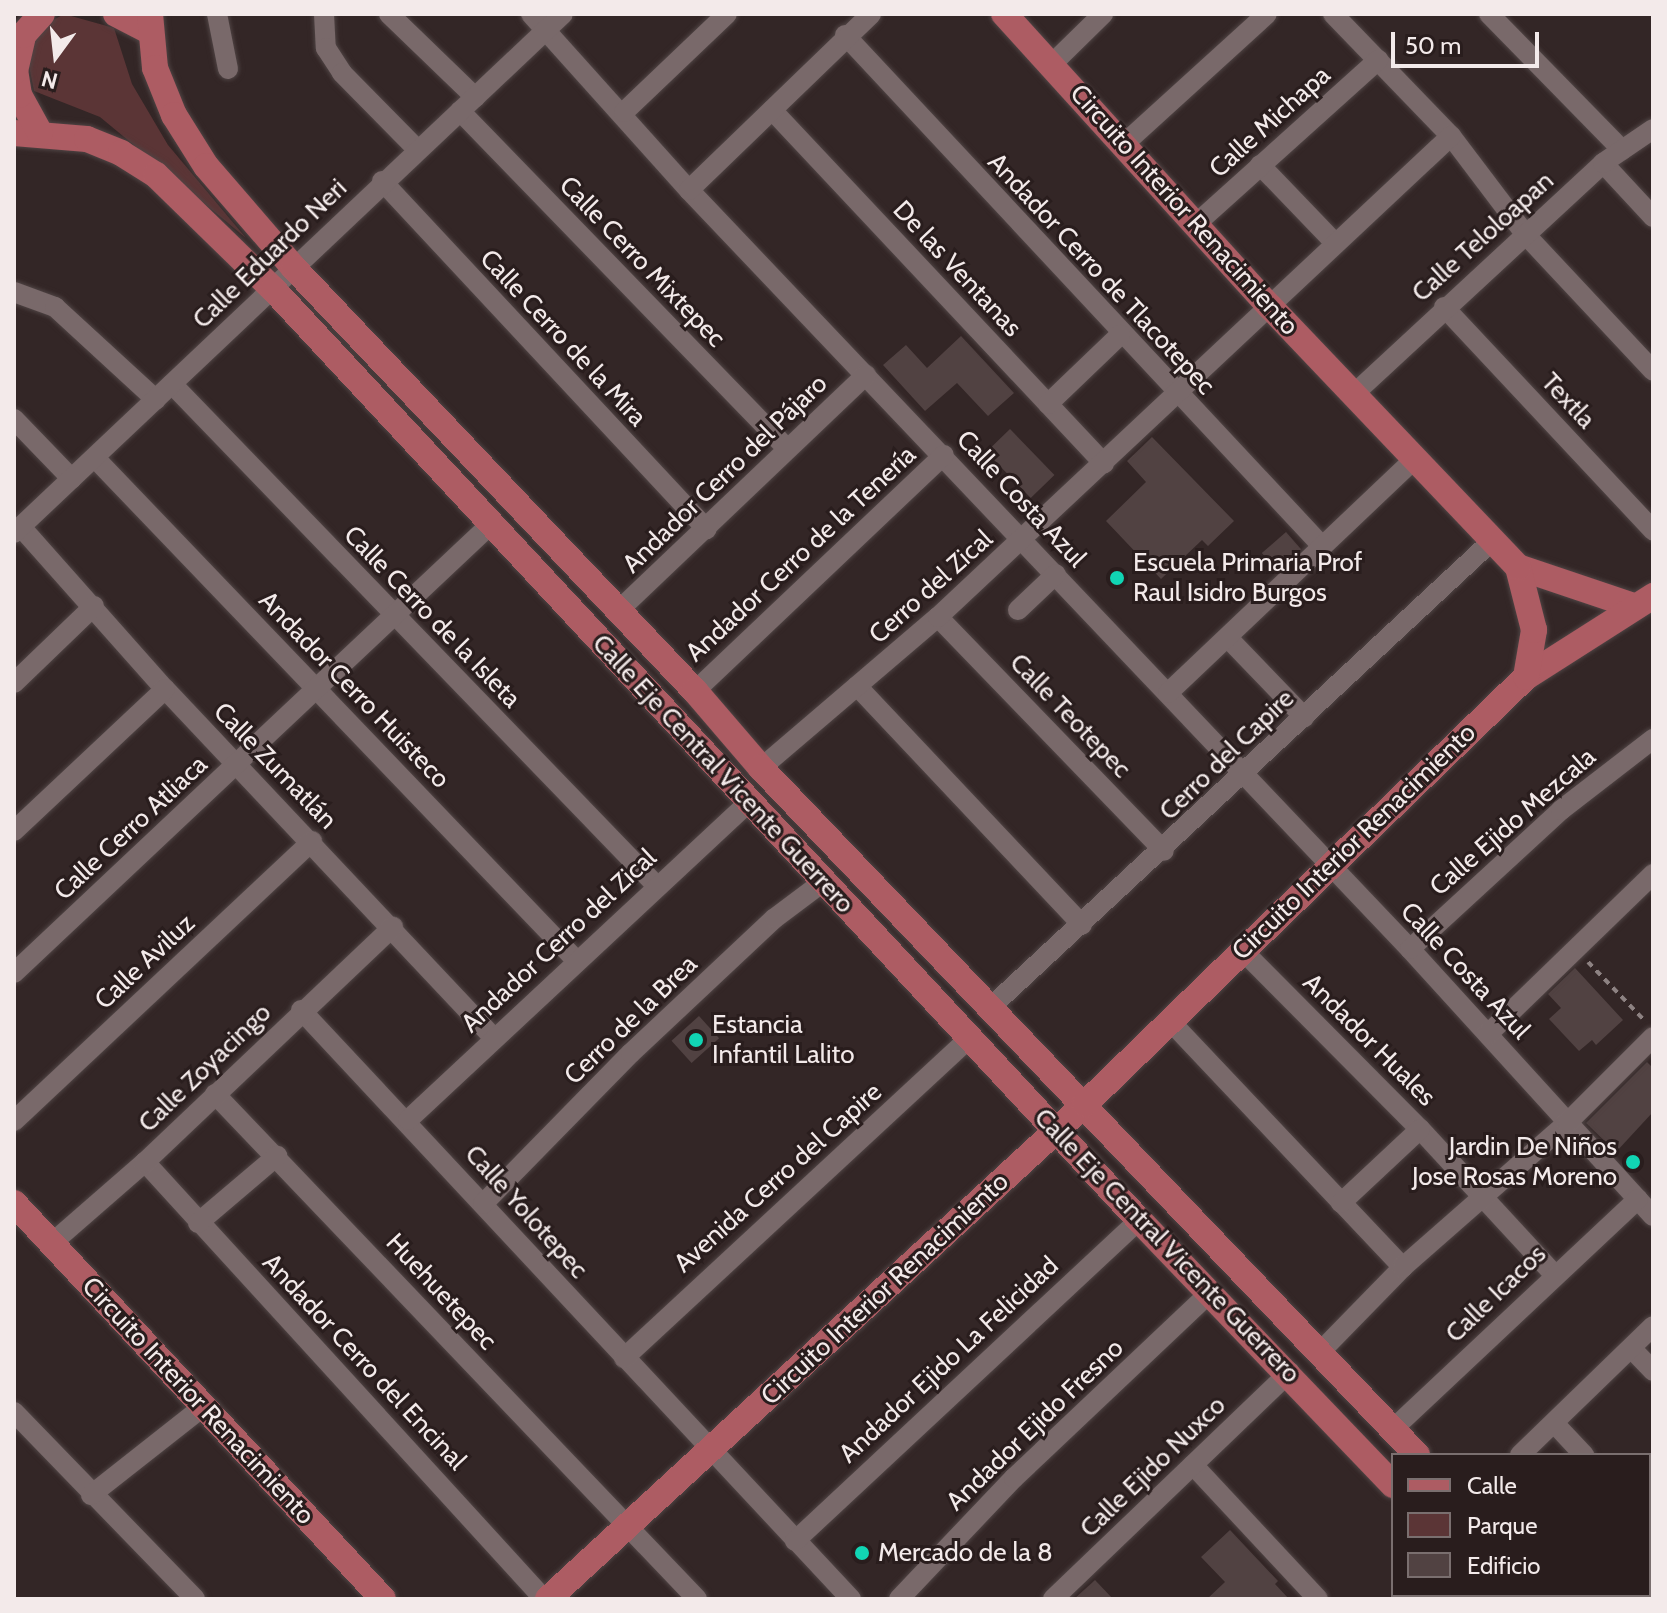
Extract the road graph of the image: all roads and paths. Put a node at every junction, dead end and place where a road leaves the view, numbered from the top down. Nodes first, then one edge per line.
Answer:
1 (42, 14) edge
2 (116, 14) edge
3 (217, 14) edge
4 (324, 14) edge
5 (389, 14) edge
6 (531, 14) edge
7 (563, 14) edge
8 (727, 14) edge
9 (871, 14) edge
10 (1004, 14) edge
11 (1103, 14) edge
12 (1267, 14) edge
13 (1333, 14) edge
14 (1489, 14) edge
15 (150, 23) edge
16 (545, 30) junction
17 (845, 35) junction
18 (1378, 60) junction
19 (1051, 65) junction
20 (228, 69) dead end
21 (467, 104) junction
22 (772, 110) junction
23 (624, 112) junction
24 (1653, 129) edge
25 (14, 133) edge
26 (40, 133) junction
27 (1451, 136) junction
28 (1124, 144) junction
29 (418, 150) junction
30 (1622, 150) junction
31 (1603, 163) junction
32 (1260, 165) junction
33 (382, 181) junction
34 (689, 190) junction
35 (1653, 217) edge
36 (1197, 223) junction
37 (1525, 234) junction
38 (1335, 243) junction
39 (294, 268) junction
40 (273, 289) junction
41 (14, 292) edge
42 (1270, 307) junction
43 (1444, 307) junction
44 (1120, 335) junction
45 (1653, 371) edge
46 (866, 375) junction
47 (172, 384) junction
48 (1355, 393) junction
49 (1178, 395) junction
50 (156, 400) junction
51 (1048, 404) junction
52 (14, 419) edge
53 (787, 449) junction
54 (944, 455) junction
55 (95, 458) junction
56 (1416, 458) junction
57 (1104, 463) junction
58 (72, 479) junction
59 (492, 523) junction
60 (707, 529) junction
61 (17, 530) edge
62 (1653, 530) edge
63 (1023, 539) junction
64 (1494, 539) junction
65 (1322, 546) junction
66 (1518, 567) junction
67 (1056, 574) junction
68 (1642, 600) edge
69 (94, 606) junction
70 (619, 610) junction
71 (1018, 610) dead end
72 (396, 617) junction
73 (938, 617) junction
74 (1228, 638) junction
75 (1526, 677) junction
76 (14, 683) edge
77 (317, 686) junction
78 (857, 686) junction
79 (165, 689) junction
80 (695, 691) junction
81 (1168, 693) junction
82 (1304, 717) junction
83 (1653, 739) edge
84 (238, 764) junction
85 (761, 768) junction
86 (1245, 774) junction
87 (749, 802) junction
88 (14, 831) edge
89 (312, 841) junction
90 (1164, 851) junction
91 (1330, 864) junction
92 (823, 882) junction
93 (655, 884) junction
94 (1649, 885) edge
95 (1082, 925) junction
96 (393, 927) junction
97 (1410, 949) junction
98 (1576, 949) junction
99 (1242, 950) junction
100 (575, 959) junction
101 (14, 973) edge
102 (992, 1006) junction
103 (301, 1010) junction
104 (1170, 1021) junction
105 (1488, 1034) junction
106 (494, 1038) junction
107 (970, 1038) junction
108 (1651, 1041) edge
109 (215, 1094) junction
110 (1085, 1104) junction
111 (408, 1120) junction
112 (14, 1121) edge
113 (1568, 1122) junction
114 (1420, 1129) junction
115 (1056, 1131) junction
116 (277, 1156) junction
117 (145, 1162) junction
118 (1481, 1194) junction
119 (1638, 1199) junction
120 (14, 1203) edge
121 (1341, 1203) junction
122 (483, 1204) junction
123 (1653, 1216) edge
124 (1139, 1220) junction
125 (198, 1223) junction
126 (51, 1244) junction
127 (1403, 1267) junction
128 (1554, 1274) junction
129 (1211, 1292) junction
130 (1653, 1326) edge
131 (1631, 1348) junction
132 (1320, 1352) junction
133 (624, 1358) junction
134 (1653, 1371) edge
135 (1290, 1372) junction
136 (204, 1406) junction
137 (14, 1412) edge
138 (1554, 1423) junction
139 (1393, 1429) junction
140 (708, 1452) junction
141 (1415, 1453) edge
142 (1522, 1453) edge
143 (1582, 1453) edge
144 (1193, 1465) junction
145 (1391, 1483) edge
146 (91, 1495) junction
147 (628, 1527) junction
148 (795, 1541) junction
149 (195, 1599) edge
150 (383, 1599) edge
151 (546, 1599) edge
152 (697, 1599) edge
153 (851, 1599) edge
154 (899, 1599) edge
155 (1053, 1599) edge
156 (1318, 1599) edge

1 - 26 main road
2 - 15 main road
3 - 20 street
4 - 29 street
5 - 21 street, Calle Cerro Mixtepec
6 - 16 street, Calle Costa Azul
7 - 16 street, Calle Eduardo Neri
8 - 23 street
9 - 17 street
10 - 19 main road, Circuito Interior Renacimiento
11 - 19 street
12 - 28 street
13 - 18 street
14 - 30 street
15 - 39 main road, Calle Eje Central Vicente Guerrero
16 - 21 street, Calle Eduardo Neri
16 - 23 street, Calle Costa Azul
17 - 22 street
17 - 44 street, Andador Cerro de Tlacotepec
18 - 27 street
18 - 32 street, Calle Michapa
19 - 28 main road, Circuito Interior Renacimiento
21 - 29 street, Calle Eduardo Neri
21 - 53 street, Calle Cerro Mixtepec
22 - 34 street
22 - 51 street, De las Ventanas
23 - 34 street, Calle Costa Azul
24 - 30 street, Calle Teloloapan
25 - 26 main road, Calle Eje Central Vicente Guerrero
26 - 40 main road, Calle Eje Central Vicente Guerrero
27 - 37 street
27 - 38 street, Cerro del Zical
28 - 36 main road, Circuito Interior Renacimiento
29 - 33 street, Calle Eduardo Neri
30 - 31 street, Calle Teloloapan
31 - 35 street
31 - 37 street, Calle Teloloapan
32 - 36 street, Calle Michapa
32 - 38 street
33 - 39 street, Calle Eduardo Neri
33 - 60 street, Calle Cerro de la Mira
34 - 46 street, Calle Costa Azul
36 - 42 main road, Circuito Interior Renacimiento
37 - 43 street, Calle Teloloapan
37 - 45 street
38 - 42 street, Cerro del Zical
39 - 40 street, Calle Eduardo Neri
39 - 70 main road, Calle Eje Central Vicente Guerrero
40 - 47 street, Calle Eduardo Neri
40 - 59 main road, Calle Eje Central Vicente Guerrero
41 - 50 street
42 - 48 main road, Circuito Interior Renacimiento
42 - 49 street, Cerro del Zical
43 - 48 street, Calle Teloloapan
43 - 62 street, Textla
44 - 49 street, Andador Cerro de Tlacotepec
44 - 51 street
46 - 53 street, Andador Cerro del Pájaro
46 - 54 street, Calle Costa Azul
47 - 50 street, Calle Eduardo Neri
47 - 72 street, Calle Cerro de la Isleta
48 - 56 main road, Circuito Interior Renacimiento
49 - 57 street, Cerro del Zical
49 - 65 street, Andador Cerro de Tlacotepec
50 - 55 street, Calle Eduardo Neri
51 - 57 street, De las Ventanas
52 - 58 street
53 - 60 street, Andador Cerro del Pájaro
54 - 63 street, Calle Costa Azul
54 - 80 street, Andador Cerro de la Tenería
55 - 58 street, Calle Eduardo Neri
55 - 77 street, Andador Cerro Huisteco
56 - 64 main road, Circuito Interior Renacimiento
56 - 65 street
57 - 63 street, Cerro del Zical
58 - 61 street, Calle Eduardo Neri
59 - 72 street, Calle Cerro Atliaca
59 - 87 main road, Calle Eje Central Vicente Guerrero
60 - 70 street, Andador Cerro del Pájaro
61 - 69 street, Calle Zumatlán
63 - 67 street, Calle Costa Azul
63 - 73 street, Cerro del Zical
64 - 66 main road, Circuito Interior Renacimiento
64 - 82 street, Cerro del Capire
65 - 74 street
66 - 68 main road
66 - 75 main road, Circuito Interior Renacimiento
67 - 71 street
67 - 81 street, Calle Costa Azul
68 - 75 main road
69 - 76 street
69 - 79 street, Calle Zumatlán
70 - 80 main road, Calle Eje Central Vicente Guerrero
72 - 77 street, Calle Cerro Atliaca
72 - 93 street, Calle Cerro de la Isleta
73 - 78 street, Cerro del Zical
73 - 90 street, Calle Teotepec
74 - 81 street
74 - 82 street
75 - 91 main road, Circuito Interior Renacimiento
77 - 84 street, Calle Cerro Atliaca
77 - 100 street, Andador Cerro Huisteco
78 - 85 street, Cerro del Zical
78 - 95 street
79 - 84 street, Calle Zumatlán
79 - 88 street
80 - 85 main road, Calle Eje Central Vicente Guerrero
81 - 86 street, Calle Costa Azul
82 - 86 street, Cerro del Capire
83 - 97 street, Calle Ejido Mezcala
84 - 89 street, Calle Zumatlán
84 - 101 street, Calle Cerro Atliaca
85 - 102 main road, Calle Eje Central Vicente Guerrero
86 - 90 street, Cerro del Capire
86 - 91 street, Calle Costa Azul
87 - 92 main road, Calle Eje Central Vicente Guerrero
87 - 93 street, Andador Cerro del Zical
89 - 96 street, Calle Zumatlán
89 - 112 street, Calle Aviluz
90 - 95 street, Cerro del Capire
91 - 97 street, Calle Costa Azul
91 - 99 main road, Circuito Interior Renacimiento
92 - 107 main road, Calle Eje Central Vicente Guerrero
92 - 122 street, Cerro de la Brea
93 - 100 street, Andador Cerro del Zical
94 - 98 street
95 - 102 street, Cerro del Capire
96 - 103 street, Calle Zoyacingo
96 - 106 street, Calle Zumatlán
97 - 105 street, Calle Costa Azul
98 - 105 street
98 - 108 path
99 - 104 main road, Circuito Interior Renacimiento
99 - 114 street, Andador Huales
100 - 106 street, Andador Cerro del Zical
102 - 110 main road, Calle Eje Central Vicente Guerrero
103 - 109 street, Calle Zoyacingo
103 - 111 street, Calle Yolotepec
104 - 110 main road, Circuito Interior Renacimiento
104 - 121 street
105 - 113 street, Calle Costa Azul
106 - 111 street, Andador Cerro del Zical
107 - 115 main road, Calle Eje Central Vicente Guerrero
107 - 133 street, Avenida Cerro del Capire
108 - 113 street
109 - 116 street, Huehuetepec
109 - 117 street, Calle Zoyacingo
110 - 115 main road, Circuito Interior Renacimiento
110 - 132 main road, Calle Eje Central Vicente Guerrero
111 - 122 street, Calle Yolotepec
113 - 118 street
113 - 119 street, Calle Costa Azul
114 - 118 street, Andador Huales
114 - 121 street
115 - 124 main road, Calle Eje Central Vicente Guerrero
115 - 140 main road, Circuito Interior Renacimiento
116 - 125 street
116 - 147 street, Huehuetepec
117 - 125 street, Andador Cerro del Encinal
117 - 126 street, Calle Zoyacingo
118 - 127 street
118 - 128 street, Andador Huales
119 - 123 street, Calle Costa Azul
119 - 128 street, Calle Icacos
120 - 126 main road, Circuito Interior Renacimiento
121 - 127 street
122 - 133 street, Calle Yolotepec
124 - 129 main road, Calle Eje Central Vicente Guerrero
124 - 148 street, Andador Ejido La Felicidad
125 - 151 street, Andador Cerro del Encinal
126 - 136 main road, Circuito Interior Renacimiento
127 - 132 street
128 - 139 street, Calle Icacos
129 - 135 main road, Calle Eje Central Vicente Guerrero
129 - 154 street, Andador Ejido Fresno
130 - 131 street
131 - 134 street
131 - 138 street
132 - 139 main road, Calle Eje Central Vicente Guerrero
133 - 140 street, Calle Yolotepec
135 - 144 street, Calle Ejido Nuxco
135 - 145 main road, Calle Eje Central Vicente Guerrero
136 - 146 street
136 - 150 main road, Circuito Interior Renacimiento
137 - 146 street
138 - 142 street
138 - 143 street
139 - 141 main road, Calle Eje Central Vicente Guerrero
140 - 147 main road, Circuito Interior Renacimiento
140 - 148 street, Calle Yolotepec
144 - 155 street, Calle Ejido Nuxco
144 - 156 street
146 - 149 street
147 - 151 main road, Circuito Interior Renacimiento
147 - 152 street, Huehuetepec
148 - 153 street, Calle Yolotepec

